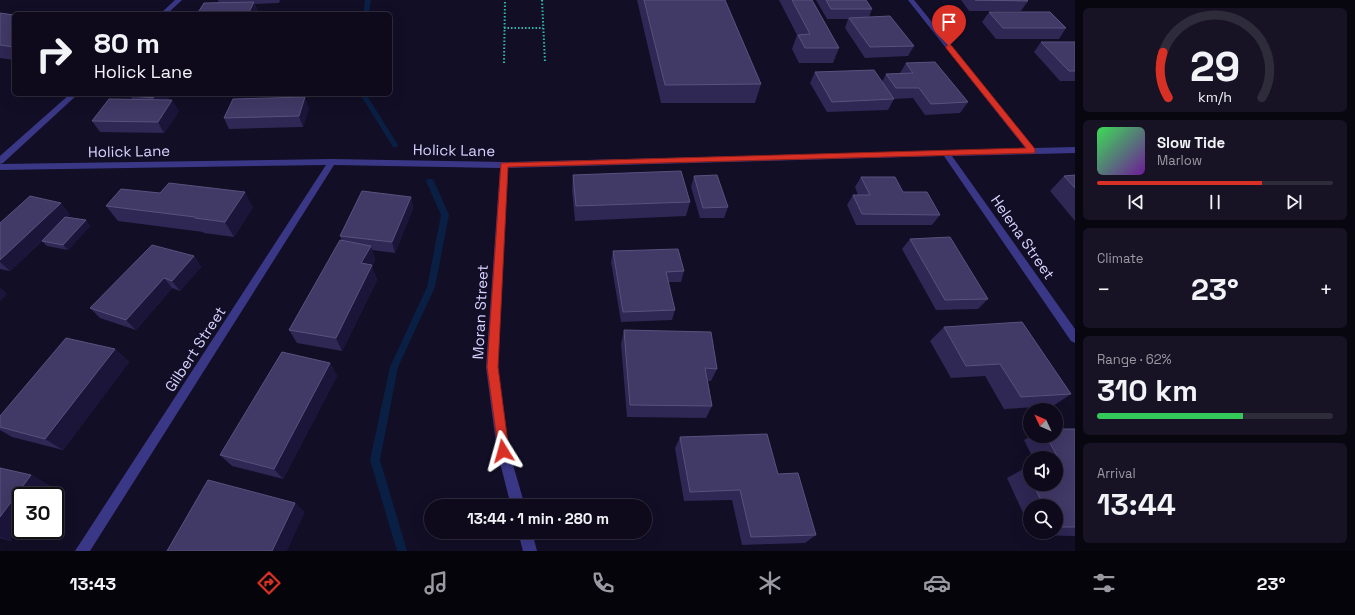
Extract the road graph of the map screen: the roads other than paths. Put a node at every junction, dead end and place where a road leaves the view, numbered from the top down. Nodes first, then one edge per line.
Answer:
1 (179, 0) edge
2 (912, 0) edge
3 (165, 12) edge
4 (72, 96) edge
5 (1075, 150) edge
6 (1032, 151) junction
7 (946, 153) junction
8 (0, 161) edge
9 (332, 162) junction
10 (504, 165) junction
11 (0, 167) edge
12 (1075, 338) edge
13 (516, 499) edge
14 (527, 539) edge
15 (82, 551) edge
16 (530, 551) edge

1 - 3 street
2 - 6 street
4 - 8 street
5 - 6 street, Holick Lane
6 - 7 street, Holick Lane
7 - 10 street, Holick Lane
7 - 12 street, Helena Street
9 - 10 street, Holick Lane
9 - 11 street, Holick Lane
9 - 15 street, Gilbert Street
10 - 13 street, Moran Street
14 - 16 street

